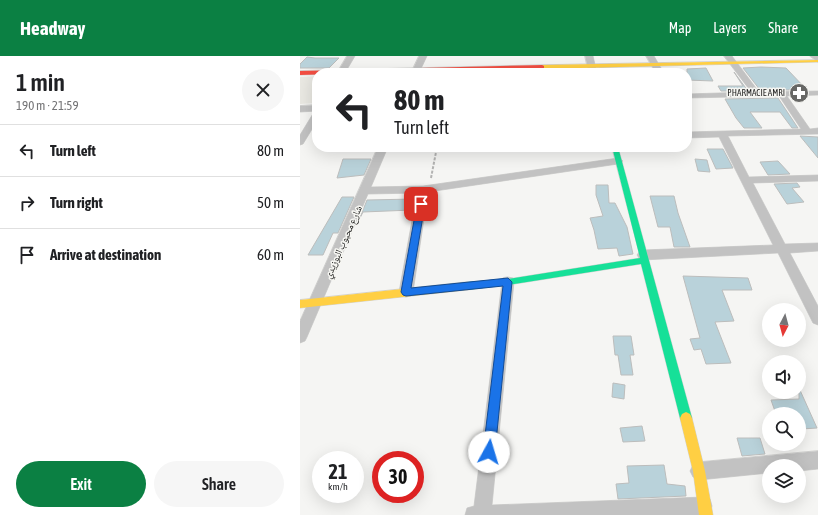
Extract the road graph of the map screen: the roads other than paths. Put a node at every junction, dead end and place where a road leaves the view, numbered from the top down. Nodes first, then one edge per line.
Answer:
1 (351, 56) edge
2 (423, 56) edge
3 (589, 56) edge
4 (650, 56) edge
5 (814, 56) edge
6 (730, 60) edge
7 (818, 61) edge
8 (655, 64) junction
9 (344, 68) edge
10 (418, 68) edge
11 (592, 68) edge
12 (613, 68) edge
13 (657, 68) edge
14 (300, 73) edge
15 (312, 73) edge
16 (818, 93) edge
17 (756, 94) junction
18 (781, 94) junction
19 (692, 96) edge
20 (312, 108) edge
21 (300, 109) edge
22 (312, 122) edge
23 (807, 131) junction
24 (818, 131) edge
25 (722, 134) junction
26 (692, 135) edge
27 (300, 142) edge
28 (381, 152) edge
29 (616, 152) edge
30 (618, 161) junction
31 (818, 178) edge
32 (745, 180) junction
33 (426, 189) junction
34 (365, 191) junction
35 (818, 247) edge
36 (783, 249) junction
37 (644, 258) junction
38 (508, 282) junction
39 (406, 292) junction
40 (317, 302) junction
41 (300, 304) edge
42 (818, 319) edge
43 (300, 337) edge
44 (818, 460) edge
45 (699, 471) junction
46 (704, 511) edge
47 (474, 515) edge
48 (482, 515) edge

1 - 9 street
2 - 10 street
3 - 11 street
4 - 8 street
5 - 7 street
6 - 7 street
6 - 8 street
6 - 17 street
8 - 12 street
8 - 13 street
14 - 15 street
16 - 18 street
17 - 18 street
17 - 19 street
18 - 23 street
20 - 21 street
22 - 27 street
23 - 24 street
23 - 25 street
25 - 26 street
25 - 32 street
28 - 34 street, شارع محبوب البوزيدي
29 - 30 street
30 - 33 street
30 - 37 street
31 - 32 street
32 - 36 street
33 - 34 street
33 - 39 street
34 - 40 street, شارع محبوب البوزيدي
35 - 36 street
36 - 37 street
36 - 42 street
37 - 38 street
37 - 45 street
38 - 39 street
38 - 48 street
39 - 40 street
40 - 41 street
40 - 43 street, شارع محبوب البوزيدي
44 - 45 street
45 - 46 street
46 - 48 street
47 - 48 street

